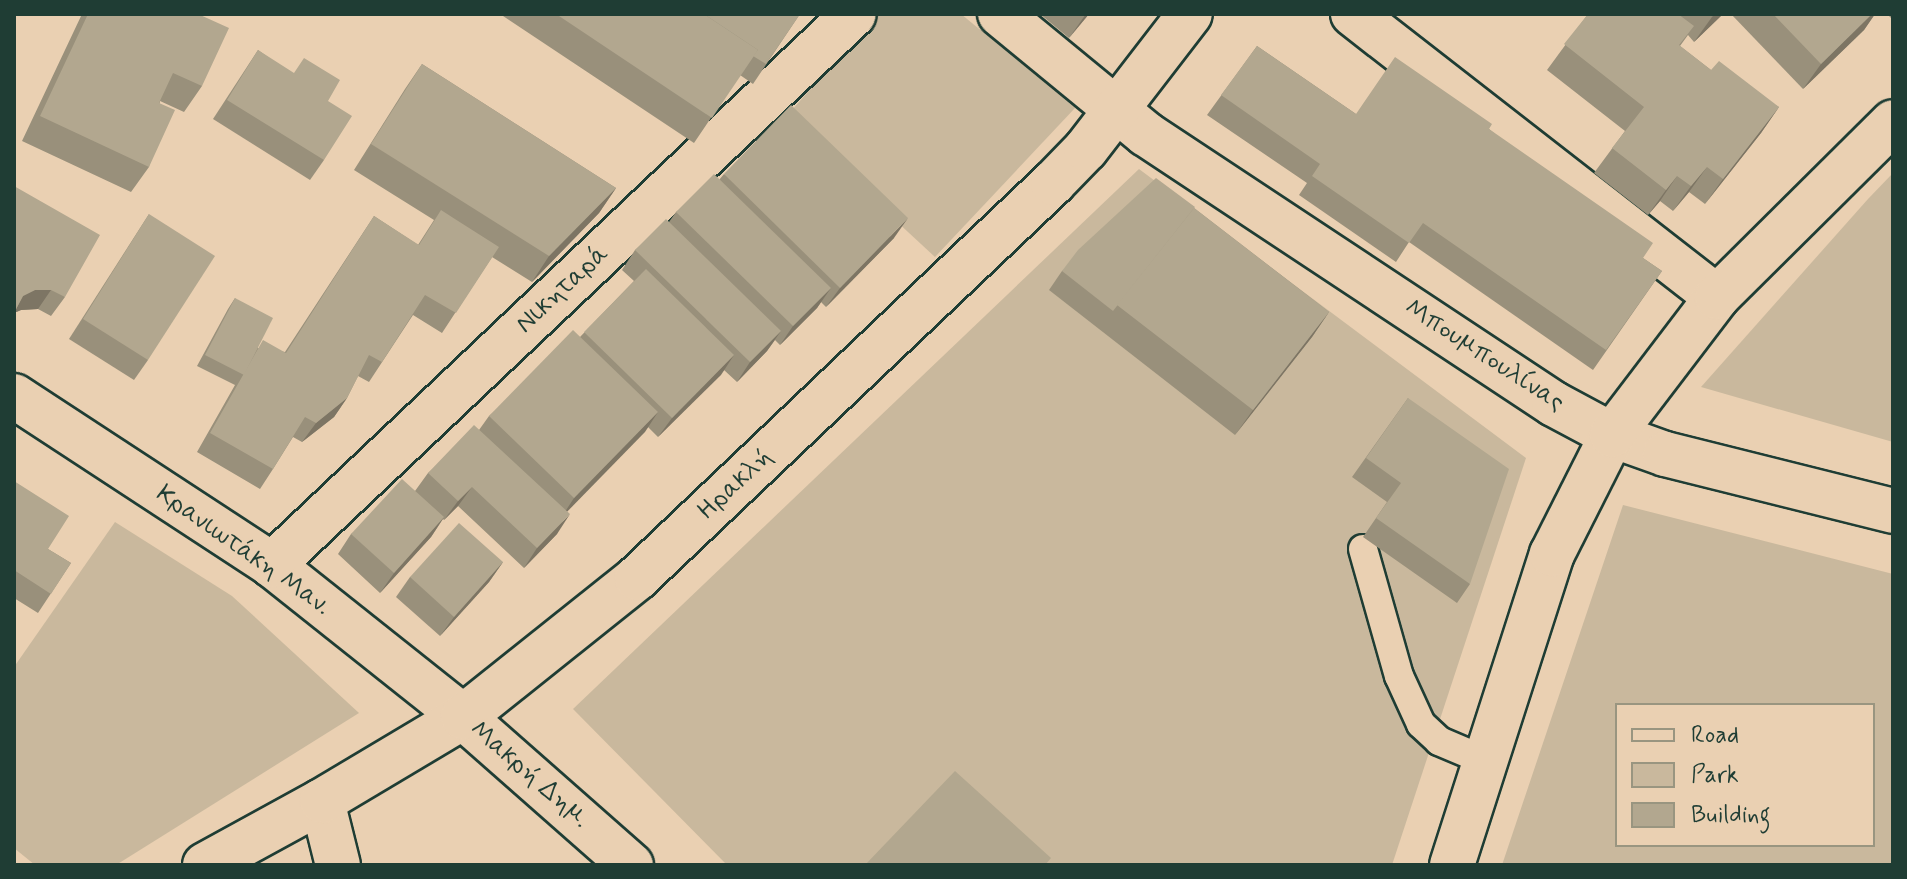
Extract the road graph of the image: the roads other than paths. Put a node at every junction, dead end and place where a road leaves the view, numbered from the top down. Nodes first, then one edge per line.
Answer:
1 (854, 14) edge
2 (1000, 14) edge
3 (1190, 14) edge
4 (1353, 14) edge
5 (1116, 112) junction
6 (1893, 122) edge
7 (1717, 297) junction
8 (14, 396) edge
9 (1612, 435) junction
10 (1893, 511) edge
11 (1363, 549) dead end
12 (272, 565) junction
13 (463, 717) junction
14 (1484, 760) junction
15 (322, 801) junction
16 (205, 865) edge
17 (338, 865) edge
18 (631, 865) edge
19 (1452, 865) edge

1 - 12 street, Νικηταρά
2 - 5 street
3 - 5 street, Ηρακλή
4 - 7 street
5 - 9 street, Μπουμπουλίνας
5 - 13 street, Ηρακλή
6 - 7 street
7 - 9 street
8 - 12 street, Κρανιωτάκη Μαν.
9 - 10 street, Μπουμπουλίνας
9 - 14 street
11 - 14 lane
12 - 13 street, Κρανιωτάκη Μαν.
13 - 15 street, Ηρακλή
13 - 18 street, Μακρή Δημ.
14 - 19 street
15 - 16 street, Ηρακλή
15 - 17 street

